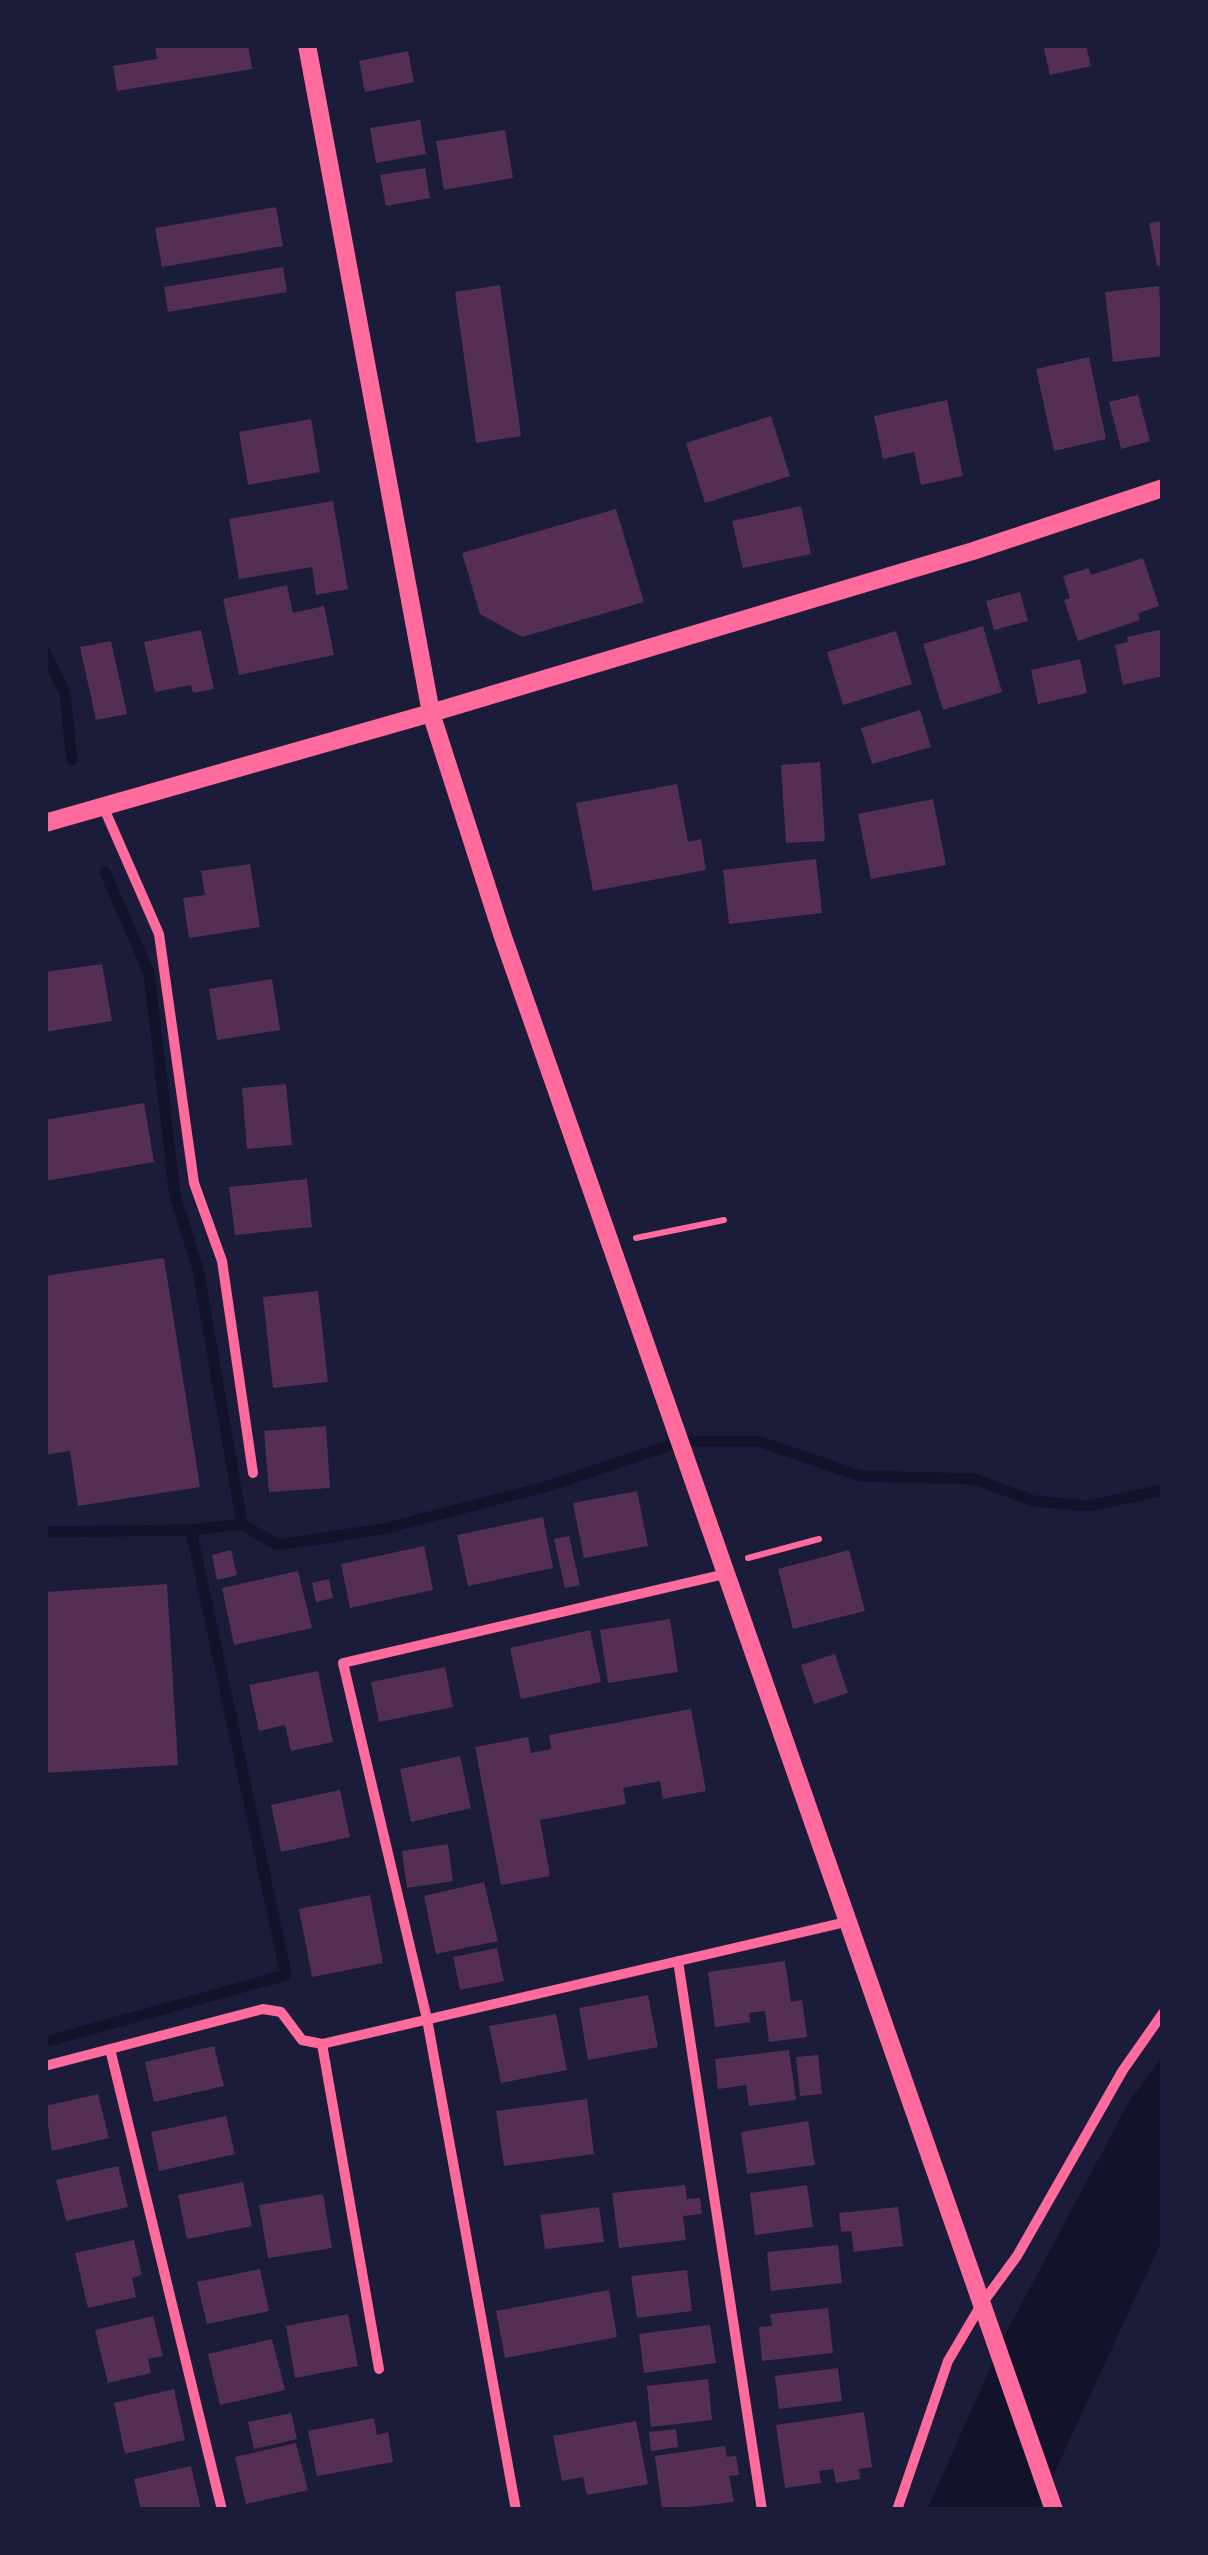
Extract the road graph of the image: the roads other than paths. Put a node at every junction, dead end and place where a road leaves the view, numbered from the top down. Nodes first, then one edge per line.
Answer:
1 (306, 45) edge
2 (1163, 488) edge
3 (431, 713) junction
4 (102, 805) junction
5 (45, 822) edge
6 (253, 1474) dead end
7 (725, 1574) junction
8 (846, 1922) junction
9 (678, 1961) junction
10 (1163, 2013) edge
11 (427, 2019) junction
12 (322, 2044) junction
13 (110, 2049) junction
14 (45, 2066) edge
15 (981, 2305) junction
16 (379, 2369) dead end
17 (222, 2510) edge
18 (516, 2510) edge
19 (762, 2510) edge
20 (896, 2510) edge
21 (1054, 2510) edge

1 - 3 street
2 - 3 street
3 - 4 street
3 - 7 street
4 - 5 street
4 - 6 street
7 - 8 street
7 - 11 street
8 - 9 street
8 - 15 street
9 - 11 street
9 - 19 street
10 - 15 street
11 - 12 street
11 - 18 street
12 - 13 street
12 - 16 street
13 - 14 street
13 - 17 street
15 - 20 street
15 - 21 street

